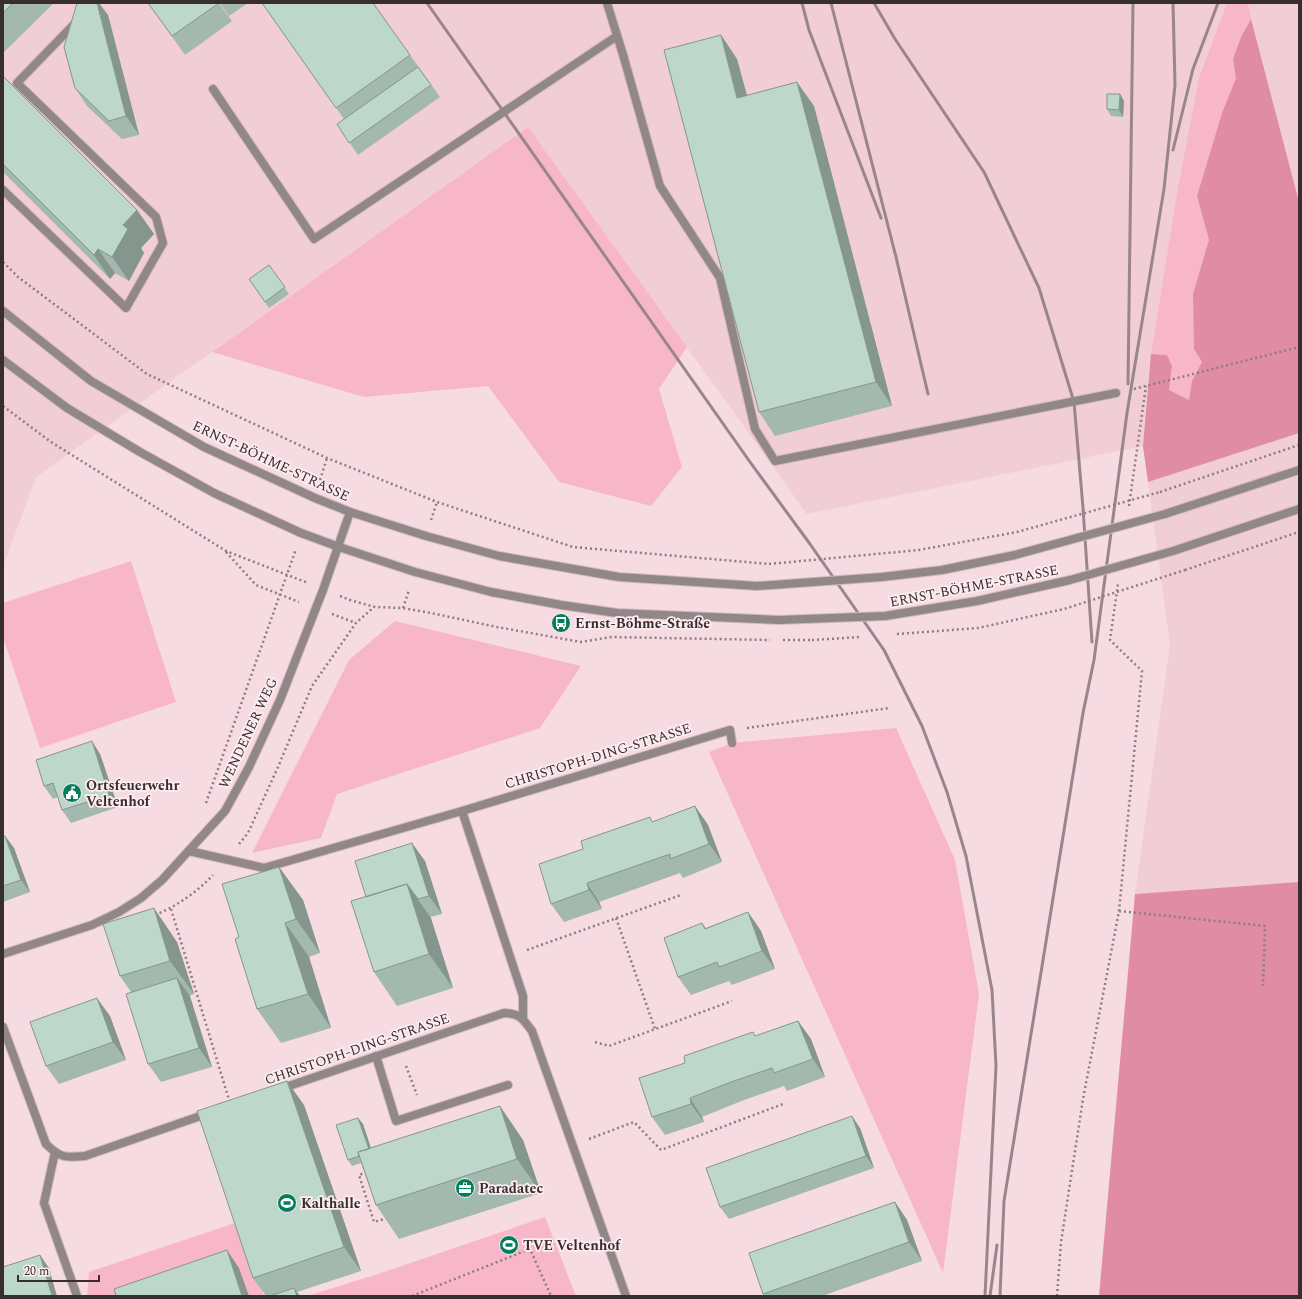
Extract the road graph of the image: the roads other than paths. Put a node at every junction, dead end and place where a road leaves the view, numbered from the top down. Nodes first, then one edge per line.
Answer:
1 (87, 3) edge
2 (607, 3) edge
3 (617, 36) junction
4 (213, 89) dead end
5 (3, 190) edge
6 (3, 311) edge
7 (3, 360) edge
8 (1116, 393) road end
9 (1299, 470) edge
10 (1299, 509) edge
11 (350, 512) junction
12 (339, 547) junction
13 (732, 743) dead end
14 (462, 811) junction
15 (189, 851) junction
16 (3, 954) edge
17 (523, 1019) junction
18 (3, 1027) edge
19 (376, 1056) junction
20 (508, 1085) dead end
21 (274, 1090) edge
22 (231, 1105) edge
23 (55, 1152) junction
24 (77, 1296) edge
25 (626, 1296) edge

1 - 5 street
2 - 3 street
3 - 4 street
3 - 8 street
6 - 11 street, ERNST-BÖHME-STRASSE
7 - 12 street, ERNST-BÖHME-STRASSE
9 - 11 street, ERNST-BÖHME-STRASSE, bridge
10 - 12 street, ERNST-BÖHME-STRASSE, bridge
11 - 12 street, ERNST-BÖHME-STRASSE
12 - 15 street, WENDENER WEG
13 - 14 street, CHRISTOPH-DING-STRASSE
14 - 15 street, CHRISTOPH-DING-STRASSE
14 - 17 street
15 - 16 street, WENDENER WEG
17 - 19 street, CHRISTOPH-DING-STRASSE
17 - 25 street
18 - 23 street
19 - 20 street
19 - 21 street, CHRISTOPH-DING-STRASSE
22 - 23 street
23 - 24 street

